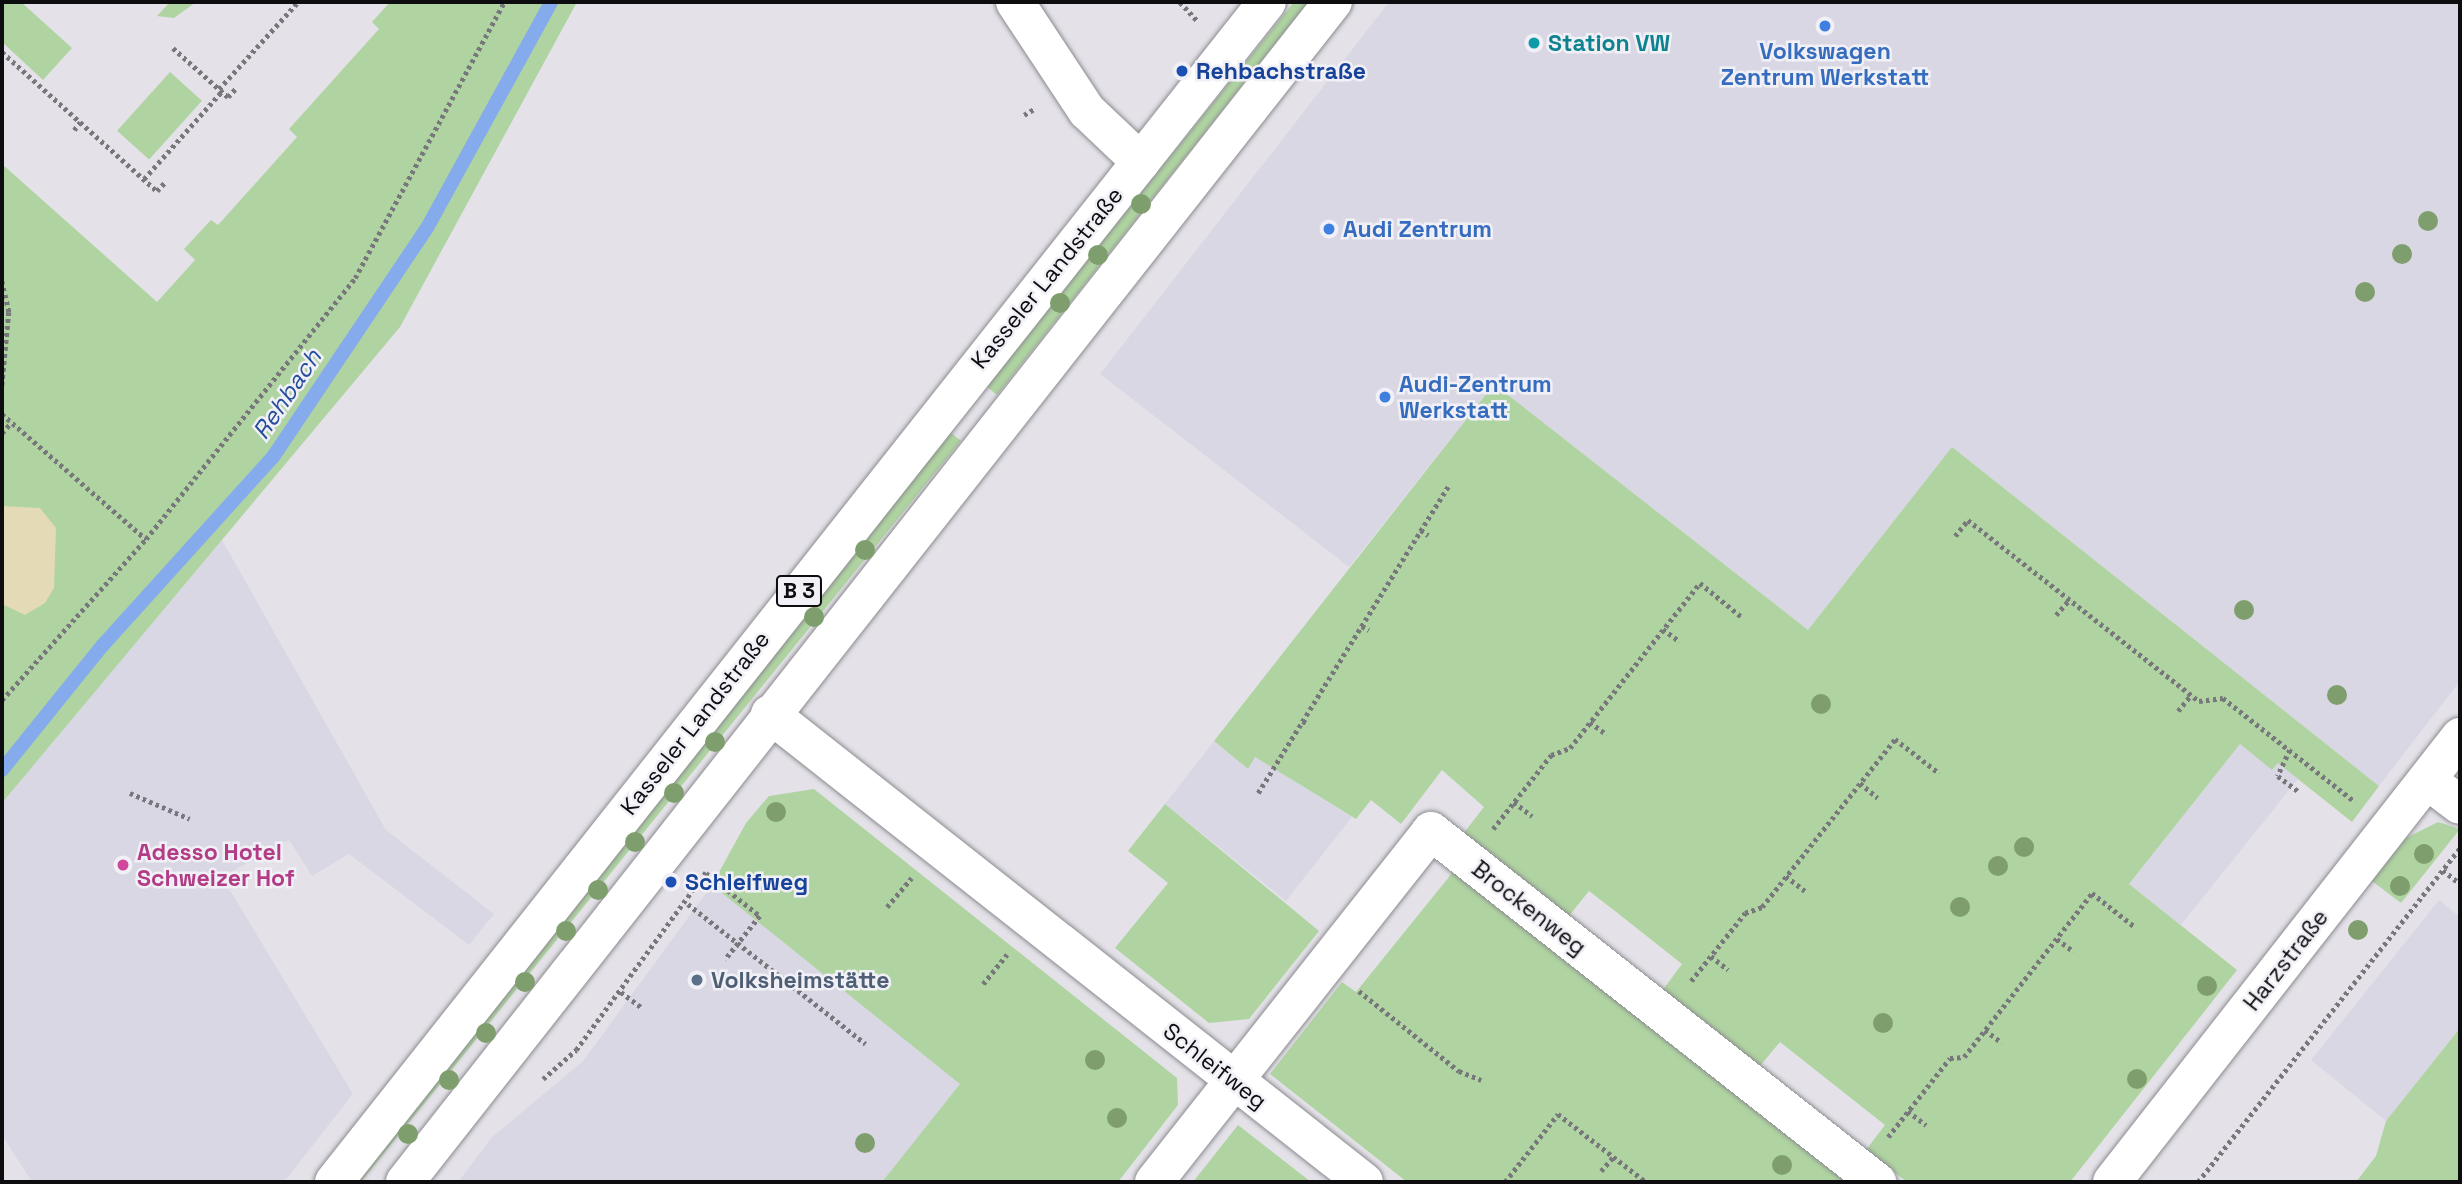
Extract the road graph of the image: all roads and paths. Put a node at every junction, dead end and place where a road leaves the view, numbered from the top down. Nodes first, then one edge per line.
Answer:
1 (298, 2) edge
2 (504, 2) edge
3 (1015, 2) edge
4 (1180, 2) edge
5 (1267, 2) edge
6 (1334, 2) edge
7 (1203, 27) dead end
8 (173, 48) dead end
9 (2, 52) edge
10 (237, 87) dead end
11 (221, 90) junction
12 (80, 122) junction
13 (74, 130) dead end
14 (1142, 162) junction
15 (144, 179) junction
16 (165, 182) dead end
17 (2, 281) edge
18 (3, 359) edge
19 (2, 386) edge
20 (2, 414) edge
21 (9, 425) junction
22 (2, 433) edge
23 (1448, 486) dead end
24 (1421, 530) junction
25 (1428, 535) dead end
26 (1955, 536) dead end
27 (146, 540) junction
28 (2070, 599) junction
29 (2056, 615) dead end
30 (1743, 618) dead end
31 (1362, 626) junction
32 (1663, 629) junction
33 (1368, 630) dead end
34 (1680, 642) dead end
35 (2191, 695) junction
36 (2, 700) edge
37 (2178, 711) dead end
38 (770, 714) junction
39 (1303, 721) junction
40 (1590, 722) junction
41 (1309, 725) dead end
42 (1607, 735) dead end
43 (2460, 737) edge
44 (2290, 750) junction
45 (1939, 774) dead end
46 (2427, 780) junction
47 (1860, 783) junction
48 (2298, 791) dead end
49 (130, 793) dead end
50 (1258, 793) dead end
51 (1878, 798) dead end
52 (1514, 802) junction
53 (2460, 805) edge
54 (1532, 816) dead end
55 (190, 819) dead end
56 (2389, 828) junction
57 (2460, 848) edge
58 (1468, 860) junction
59 (712, 861) dead end
60 (2443, 870) junction
61 (706, 873) junction
62 (1786, 876) junction
63 (2460, 884) edge
64 (1805, 891) dead end
65 (688, 904) junction
66 (2135, 927) dead end
67 (2057, 939) junction
68 (738, 943) junction
69 (2074, 952) dead end
70 (1711, 956) junction
71 (725, 960) dead end
72 (1325, 964) junction
73 (1728, 970) dead end
74 (621, 992) junction
75 (642, 1008) dead end
76 (1664, 1014) junction
77 (1985, 1030) junction
78 (2002, 1043) dead end
79 (866, 1044) dead end
80 (1481, 1080) dead end
81 (541, 1081) dead end
82 (1233, 1081) junction
83 (1908, 1111) junction
84 (1926, 1125) dead end
85 (1613, 1157) junction
86 (1601, 1171) dead end
87 (1869, 1176) edge
88 (334, 1182) edge
89 (405, 1182) edge
90 (1154, 1182) edge
91 (1364, 1182) edge
92 (1505, 1182) edge
93 (1646, 1182) edge
94 (2112, 1182) edge
95 (2199, 1182) edge

1 - 11 path
2 - 27 path
3 - 14 main road
4 - 7 path
5 - 14 main road, Kasseler Landstraße / B 3
6 - 38 main road, B 3
8 - 11 path
9 - 12 path
10 - 11 path
11 - 15 path
12 - 13 path
12 - 15 path
14 - 88 main road, Kasseler Landstraße / B 3
15 - 16 path
17 - 18 path
18 - 19 path
20 - 21 path
21 - 22 path
21 - 27 path
23 - 24 path
24 - 25 path
24 - 31 path
26 - 28 path
27 - 36 path
28 - 29 path
28 - 35 path
30 - 32 path
31 - 33 path
31 - 39 path
32 - 34 path
32 - 40 path
35 - 37 path
35 - 44 path
38 - 82 main road, Schleifweg
38 - 89 main road, B 3
39 - 41 path
39 - 50 path
40 - 42 path
40 - 52 path
43 - 46 main road, Harzstraße
44 - 48 path
44 - 56 path
45 - 47 path
46 - 53 main road
46 - 56 main road, Harzstraße
47 - 51 path
47 - 62 path
49 - 55 path
52 - 54 path
52 - 58 path
56 - 94 main road, Harzstraße
57 - 60 path
58 - 72 main road, Brockenweg
58 - 76 main road, Brockenweg
59 - 61 path
60 - 63 path
60 - 95 path
61 - 65 path
61 - 68 path
62 - 64 path
62 - 70 path
65 - 68 path
65 - 74 path
66 - 67 path
67 - 69 path
67 - 77 path
68 - 71 path
68 - 79 path
70 - 73 path
70 - 76 path
72 - 80 path
72 - 82 main road, Brockenweg
74 - 75 path
74 - 81 path
76 - 87 main road, Brockenweg
77 - 78 path
77 - 83 path
82 - 90 main road, Brockenweg
82 - 91 main road, Schleifweg
83 - 84 path
83 - 87 path
85 - 86 path
85 - 92 path
85 - 93 path

